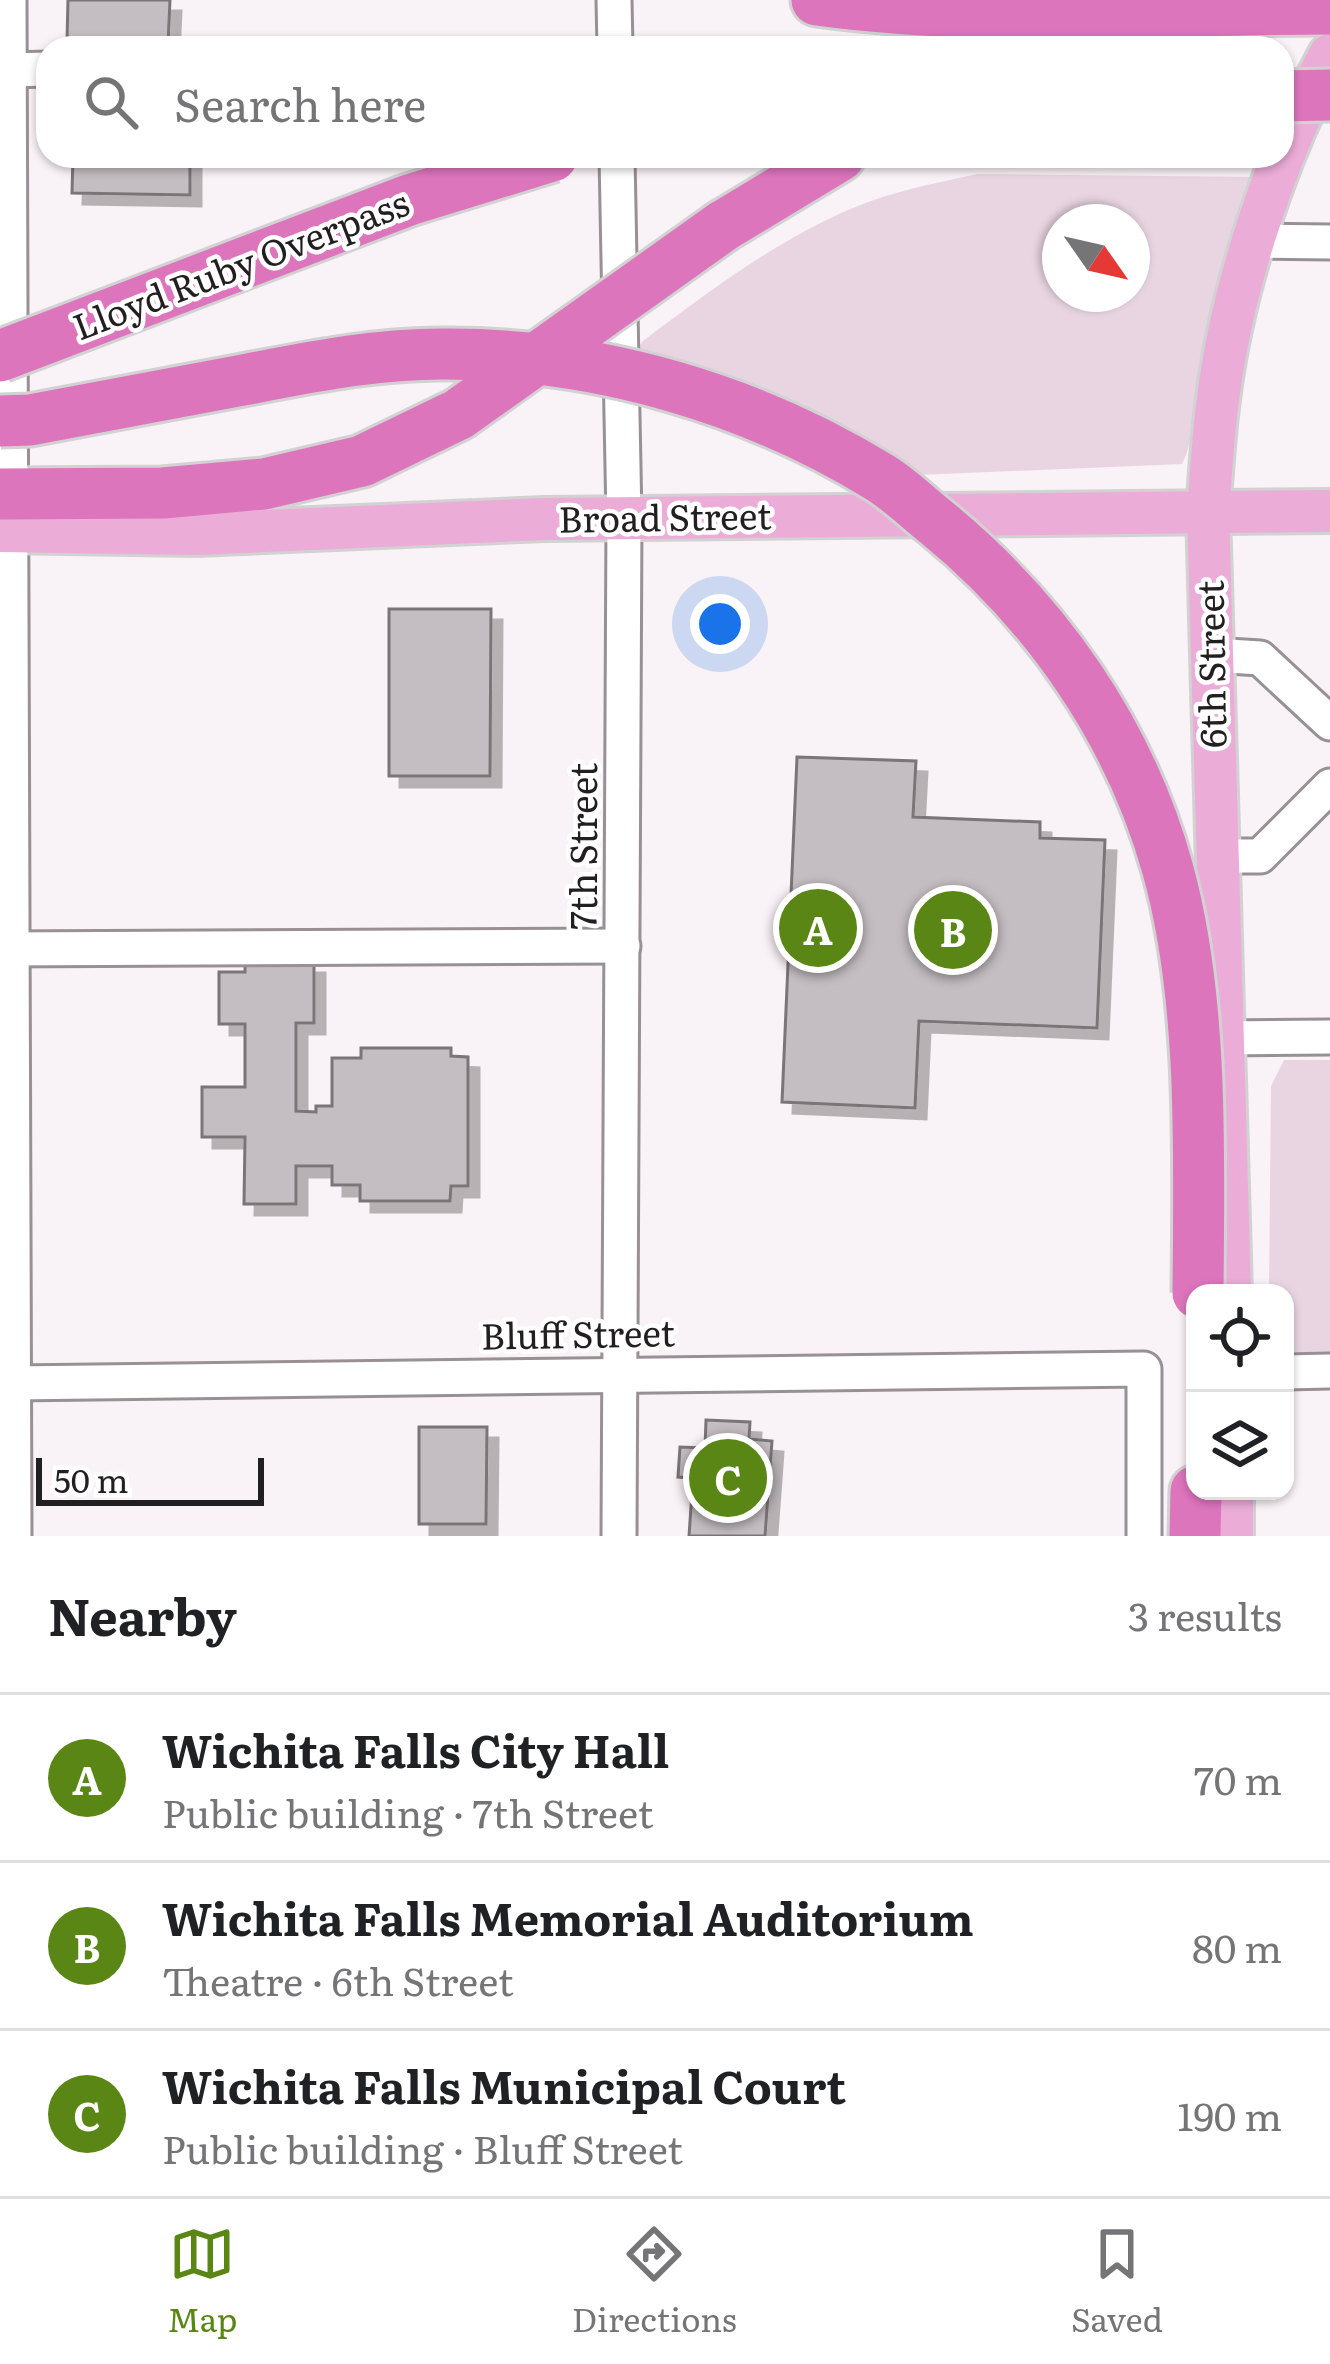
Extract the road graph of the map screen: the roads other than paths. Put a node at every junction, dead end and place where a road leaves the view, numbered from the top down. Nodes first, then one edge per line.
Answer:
1 (9, 0) edge
2 (614, 0) edge
3 (817, 0) edge
4 (1151, 5) edge
5 (1330, 9) edge
6 (615, 36) edge
7 (1330, 55) edge
8 (36, 69) edge
9 (9, 70) junction
10 (1330, 95) edge
11 (1294, 96) edge
12 (1294, 134) edge
13 (512, 168) edge
14 (617, 168) edge
15 (819, 168) edge
16 (1279, 168) edge
17 (1256, 241) junction
18 (1330, 242) edge
19 (0, 356) edge
20 (0, 421) edge
21 (1208, 511) junction
22 (1330, 511) edge
23 (6, 512) edge
24 (624, 519) junction
25 (1212, 655) junction
26 (1330, 723) edge
27 (1330, 786) edge
28 (1217, 856) junction
29 (622, 946) junction
30 (6, 949) edge
31 (1330, 1037) edge
32 (1222, 1038) junction
33 (1198, 1284) edge
34 (1229, 1284) edge
35 (1330, 1371) edge
36 (1294, 1372) edge
37 (620, 1373) junction
38 (14, 1383) junction
39 (1196, 1500) edge
40 (1232, 1500) edge
41 (14, 1536) edge
42 (619, 1536) edge
43 (1144, 1536) edge
44 (1195, 1536) edge
45 (1232, 1536) edge

1 - 9 street
2 - 6 street
3 - 4 highway
4 - 5 highway
7 - 12 main road, 6th Street
8 - 9 street
9 - 23 street
10 - 11 highway, bridge
13 - 19 highway, Lloyd Ruby Overpass, bridge
14 - 24 street, 7th Street
15 - 23 highway, bridge
16 - 17 main road, 6th Street
17 - 18 street
17 - 21 main road, 6th Street
20 - 33 highway, bridge
21 - 22 main road, Broad Street
21 - 24 main road, Broad Street
21 - 25 main road, 6th Street
23 - 24 main road, Broad Street
23 - 30 street
24 - 29 street, 7th Street
25 - 26 street
25 - 28 main road, 6th Street
27 - 28 street
28 - 32 main road, 6th Street
29 - 30 street
29 - 37 street, 7th Street
30 - 38 street
31 - 32 street
32 - 34 main road, 6th Street
35 - 36 street
37 - 38 street, Bluff Street
37 - 42 street, 7th Street
37 - 43 street, Bluff Street
38 - 41 street
39 - 44 highway
40 - 45 main road

